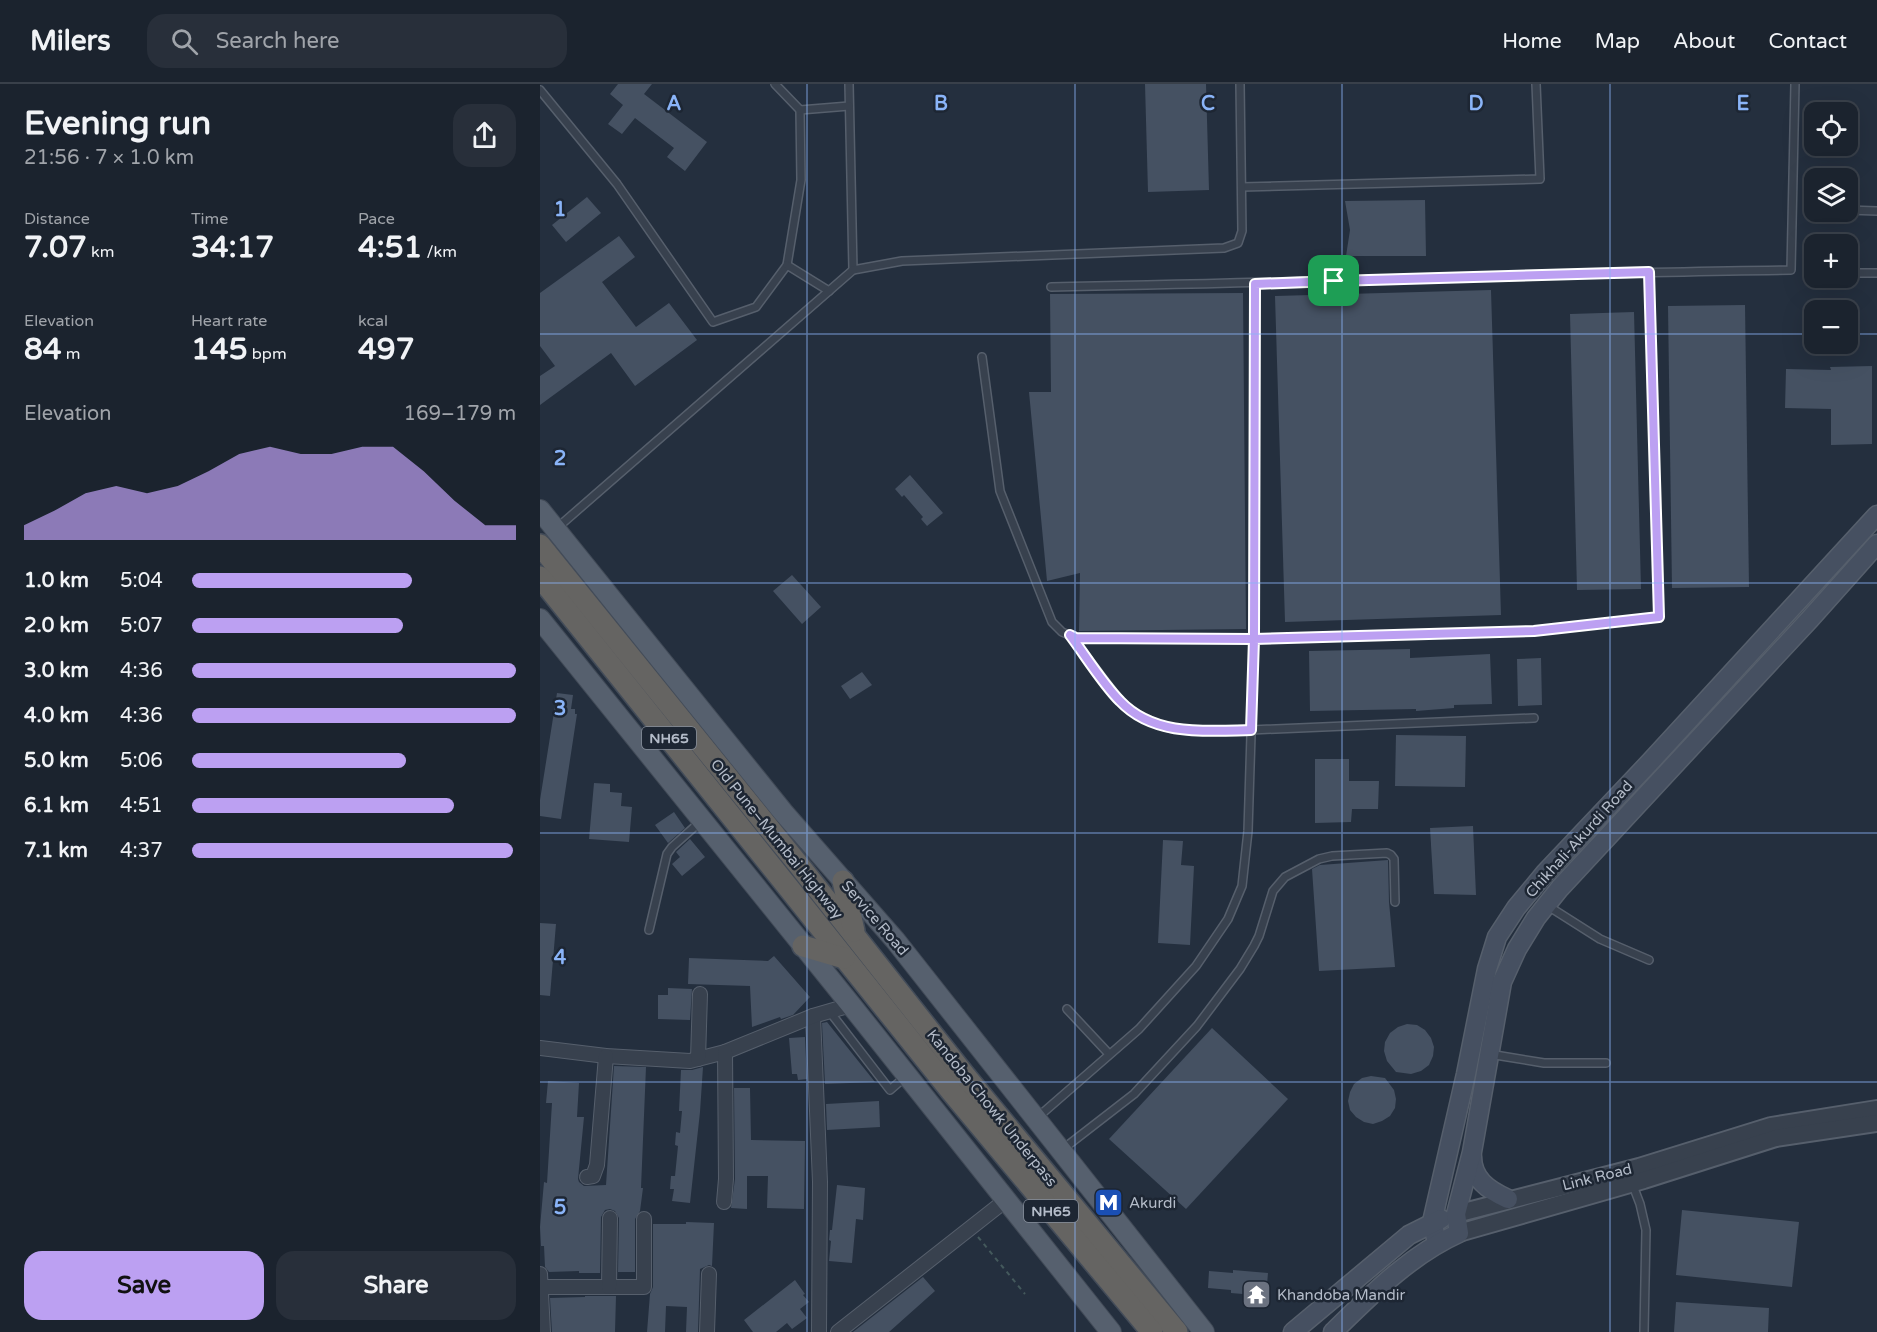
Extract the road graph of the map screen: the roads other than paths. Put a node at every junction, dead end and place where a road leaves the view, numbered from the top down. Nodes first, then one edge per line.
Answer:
1 (775, 84) edge
2 (849, 84) edge
3 (1240, 84) edge
4 (1536, 84) edge
5 (1795, 84) edge
6 (540, 90) edge
7 (849, 106) junction
8 (800, 110) junction
9 (1242, 187) junction
10 (1858, 210) edge
11 (1877, 211) edge
12 (787, 265) junction
13 (853, 270) junction
14 (1649, 272) junction
15 (1858, 273) edge
16 (1877, 273) edge
17 (1255, 284) junction
18 (1051, 287) dead end
19 (829, 291) junction
20 (982, 357) dead end
21 (540, 510) edge
22 (1877, 515) edge
23 (546, 543) edge
24 (1877, 544) edge
25 (540, 577) edge
26 (540, 619) edge
27 (1070, 635) junction
28 (1254, 639) junction
29 (1534, 717) dead end
30 (1251, 730) junction
31 (702, 820) junction
32 (843, 881) junction
33 (1395, 902) dead end
34 (1547, 905) junction
35 (649, 930) dead end
36 (855, 938) junction
37 (803, 946) junction
38 (844, 958) junction
39 (1649, 960) dead end
40 (700, 994) dead end
41 (851, 1005) junction
42 (1067, 1009) dead end
43 (829, 1011) junction
44 (813, 1016) junction
45 (540, 1048) edge
46 (725, 1052) junction
47 (1109, 1054) junction
48 (1489, 1054) junction
49 (606, 1056) junction
50 (698, 1059) junction
51 (1606, 1063) dead end
52 (907, 1075) junction
53 (1877, 1109) edge
54 (1036, 1119) junction
55 (1877, 1123) edge
56 (1061, 1150) junction
57 (1472, 1152) junction
58 (1638, 1176) junction
59 (587, 1177) dead end
60 (1508, 1199) junction
61 (1006, 1200) junction
62 (724, 1202) dead end
63 (1456, 1214) junction
64 (610, 1218) dead end
65 (644, 1219) dead end
66 (1432, 1222) junction
67 (1459, 1233) junction
68 (1437, 1242) junction
69 (540, 1274) edge
70 (709, 1274) dead end
71 (540, 1287) edge
72 (609, 1287) junction
73 (543, 1332) edge
74 (707, 1332) edge
75 (819, 1332) edge
76 (838, 1332) edge
77 (1111, 1332) edge
78 (1152, 1332) edge
79 (1177, 1332) edge
80 (1204, 1332) edge
81 (1293, 1332) edge
82 (1333, 1332) edge
83 (1644, 1332) edge

1 - 8 lane
2 - 7 lane
3 - 9 lane
4 - 9 lane
5 - 14 lane
6 - 12 lane
7 - 8 lane
7 - 13 lane
8 - 12 lane
9 - 13 lane
10 - 11 lane
12 - 19 lane
13 - 19 lane
14 - 17 lane
14 - 28 lane
15 - 16 lane
17 - 18 lane
17 - 28 lane
19 - 23 lane
20 - 27 lane
21 - 23 main road, Service Road
22 - 66 main road, Chikhali-Akurdi Road
23 - 32 main road, Service Road
23 - 36 highway, Old Pune–Mumbai Highway / NH65
24 - 34 main road, Chikhali-Akurdi Road
25 - 38 highway, Old Pune–Mumbai Highway / NH65
26 - 31 main road
27 - 28 lane
27 - 30 lane
28 - 30 lane
29 - 30 lane
30 - 47 lane
31 - 35 lane
31 - 37 main road
32 - 36 highway
32 - 54 main road, Service Road
33 - 56 lane
34 - 39 lane
34 - 48 main road, Chikhali-Akurdi Road
36 - 79 highway, Kandoba Chowk Underpass / NH65
37 - 38 highway
37 - 41 main road
38 - 78 highway, Kandoba Chowk Underpass / NH65
40 - 50 street
41 - 43 street
41 - 52 main road
42 - 47 lane
43 - 44 street
43 - 52 lane
44 - 46 street
44 - 75 street
45 - 49 street
46 - 50 street
46 - 62 street
47 - 54 lane
48 - 51 lane
48 - 57 main road, Chikhali-Akurdi Road
49 - 50 street
49 - 59 street
52 - 61 main road
53 - 58 street, Link Road
54 - 56 main road, Service Road
55 - 58 street, Link Road
56 - 80 main road, Service Road
57 - 60 main road
57 - 63 main road, Chikhali-Akurdi Road
58 - 60 street, Link Road
58 - 67 street, Link Road
58 - 83 lane
60 - 63 street, Link Road
61 - 76 street
61 - 77 main road
63 - 66 main road, Link Road
63 - 67 main road, Chikhali-Akurdi Road
64 - 72 street
65 - 72 street
66 - 68 main road, Chikhali-Akurdi Road
66 - 81 main road, Link Road
67 - 68 main road, Link Road
68 - 82 main road, Link Road
69 - 71 street
70 - 74 street
71 - 72 street
71 - 73 street

